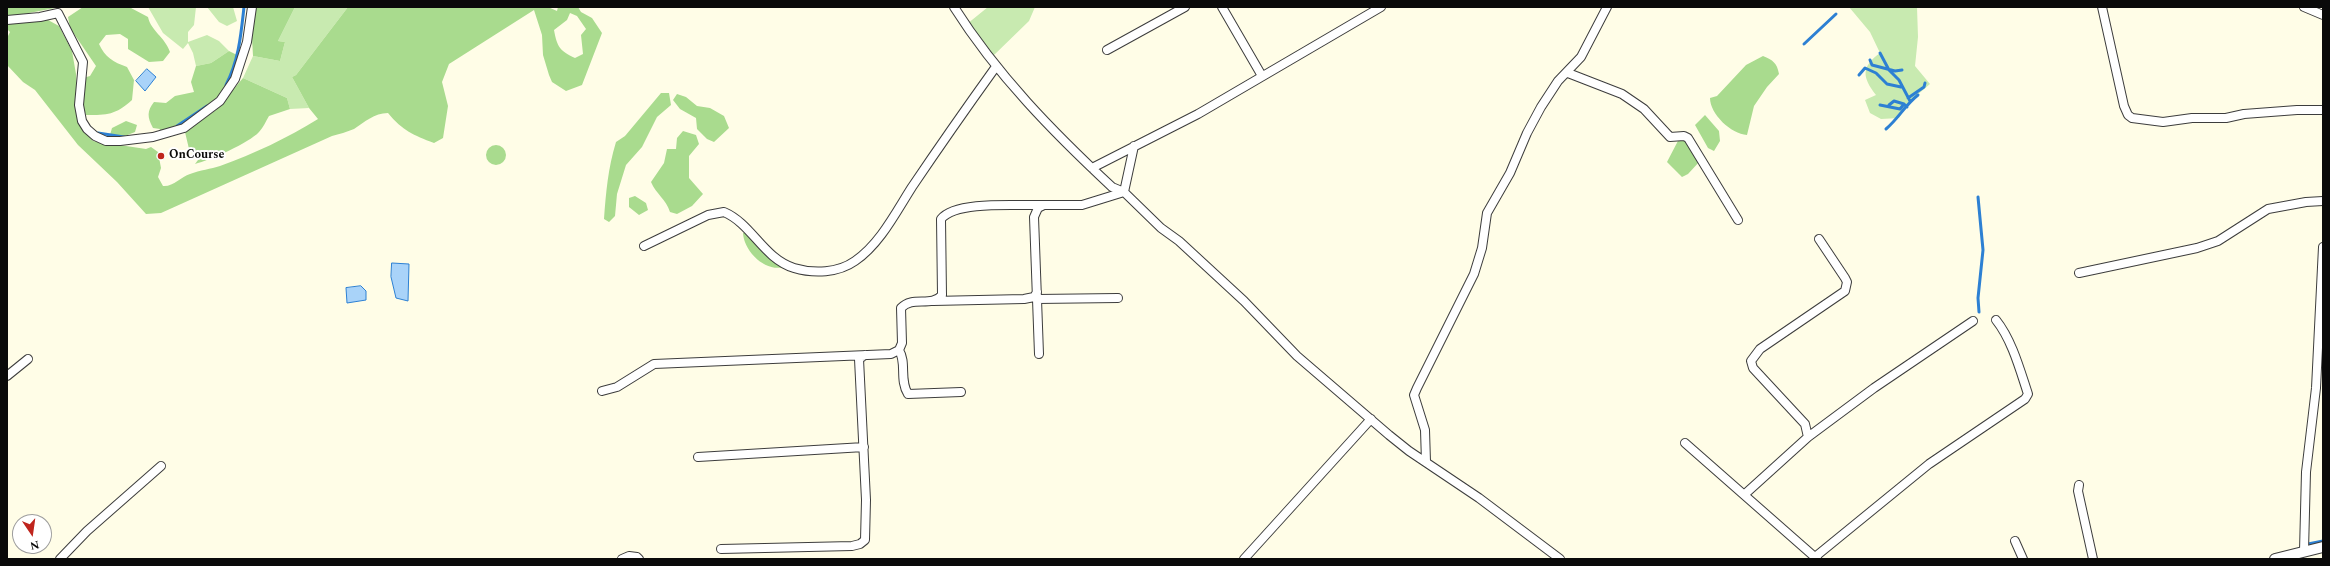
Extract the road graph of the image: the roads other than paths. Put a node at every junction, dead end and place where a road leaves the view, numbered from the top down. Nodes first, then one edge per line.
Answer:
1 (252, 7) edge
2 (954, 7) edge
3 (1185, 7) edge
4 (1222, 7) edge
5 (1381, 7) edge
6 (1607, 7) edge
7 (2102, 7) edge
8 (2304, 7) edge
9 (2323, 15) edge
10 (7, 20) edge
11 (1107, 50) dead end
12 (995, 68) junction
13 (1568, 73) junction
14 (1262, 76) junction
15 (2323, 110) edge
16 (1134, 146) junction
17 (1092, 168) junction
18 (1124, 192) junction
19 (2323, 201) edge
20 (1044, 205) junction
21 (1738, 220) dead end
22 (1819, 239) dead end
23 (644, 246) dead end
24 (2323, 247) edge
25 (2079, 272) dead end
26 (1037, 296) junction
27 (1118, 298) dead end
28 (932, 301) junction
29 (1996, 320) dead end
30 (1973, 321) dead end
31 (899, 350) junction
32 (1039, 354) dead end
33 (865, 355) junction
34 (28, 359) dead end
35 (7, 376) edge
36 (602, 391) dead end
37 (961, 392) dead end
38 (1371, 419) junction
39 (1808, 437) junction
40 (1685, 443) dead end
41 (864, 447) junction
42 (698, 457) dead end
43 (1426, 462) junction
44 (161, 466) dead end
45 (2079, 485) dead end
46 (1744, 494) junction
47 (2015, 541) dead end
48 (721, 549) dead end
49 (2322, 549) edge
50 (2304, 551) junction
51 (1816, 558) edge
52 (60, 559) edge
53 (622, 559) edge
54 (639, 559) edge
55 (1244, 559) edge
56 (1560, 559) edge
57 (2022, 559) edge
58 (2094, 559) edge
59 (2275, 559) edge

1 - 10 street
2 - 12 street
3 - 11 street
4 - 14 street
5 - 14 street
6 - 13 street
7 - 15 street
8 - 9 street
12 - 17 street
12 - 23 street
13 - 21 street
13 - 43 street
14 - 16 street
16 - 17 street
16 - 18 street
17 - 18 street
18 - 20 street
18 - 38 street
19 - 25 street
20 - 26 street
20 - 28 street
22 - 39 street
24 - 50 street
26 - 27 street
26 - 28 street
26 - 32 street
28 - 31 street
29 - 51 street
30 - 39 street
31 - 33 street
31 - 37 street
33 - 36 street
33 - 41 street
34 - 35 street
38 - 43 street
38 - 55 street
39 - 46 street
40 - 46 street
41 - 42 street
41 - 48 street
43 - 56 street
44 - 52 street
45 - 58 street
46 - 51 street
47 - 57 street
49 - 50 street
50 - 59 street
53 - 54 street

